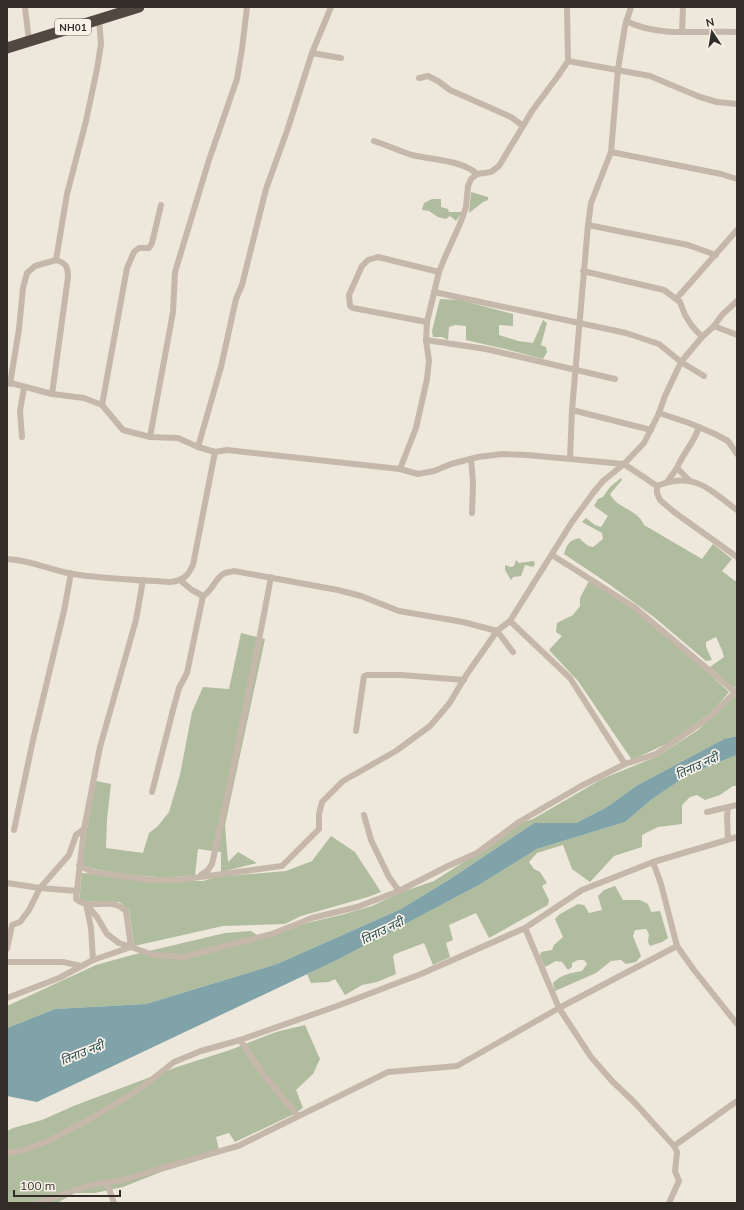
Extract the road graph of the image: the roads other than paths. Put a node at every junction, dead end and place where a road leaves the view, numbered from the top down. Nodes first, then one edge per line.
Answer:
1 (25, 7) edge
2 (139, 7) edge
3 (247, 7) edge
4 (330, 7) edge
5 (568, 7) edge
6 (630, 7) edge
7 (683, 7) edge
8 (115, 10) edge
9 (99, 19) junction
10 (626, 22) junction
11 (682, 32) junction
12 (737, 32) edge
13 (29, 41) junction
14 (7, 48) edge
15 (312, 53) junction
16 (341, 58) dead end
17 (568, 61) junction
18 (618, 69) junction
19 (419, 78) dead end
20 (737, 104) edge
21 (523, 126) junction
22 (374, 142) dead end
23 (611, 152) junction
24 (477, 174) junction
25 (737, 179) edge
26 (161, 205) dead end
27 (588, 225) junction
28 (737, 230) edge
29 (716, 255) junction
30 (56, 260) junction
31 (583, 271) junction
32 (439, 272) junction
33 (434, 292) junction
34 (677, 298) junction
35 (737, 301) edge
36 (427, 322) junction
37 (580, 324) junction
38 (714, 326) junction
39 (737, 335) edge
40 (702, 337) junction
41 (426, 340) junction
42 (681, 362) junction
43 (576, 370) junction
44 (704, 376) dead end
45 (615, 379) dead end
46 (9, 383) edge
47 (24, 388) junction
48 (52, 394) junction
49 (102, 405) junction
50 (572, 410) junction
51 (660, 413) junction
52 (699, 427) junction
53 (651, 430) junction
54 (150, 437) junction
55 (22, 438) dead end
56 (198, 447) junction
57 (215, 452) junction
58 (737, 454) edge
59 (570, 458) junction
60 (471, 459) junction
61 (624, 464) junction
62 (677, 468) junction
63 (400, 469) junction
64 (689, 480) junction
65 (667, 482) junction
66 (657, 486) junction
67 (737, 510) edge
68 (472, 513) dead end
69 (552, 555) junction
70 (737, 557) edge
71 (7, 559) edge
72 (71, 573) junction
73 (271, 577) junction
74 (143, 580) junction
75 (181, 581) junction
76 (203, 596) junction
77 (510, 622) junction
78 (497, 631) junction
79 (514, 652) dead end
80 (464, 680) junction
81 (736, 691) edge
82 (356, 731) dead end
83 (625, 764) junction
84 (152, 792) dead end
85 (737, 805) edge
86 (728, 807) junction
87 (707, 812) dead end
88 (364, 815) dead end
89 (84, 829) junction
90 (14, 830) dead end
91 (737, 837) edge
92 (728, 839) junction
93 (653, 862) junction
94 (79, 865) junction
95 (200, 876) junction
96 (7, 883) edge
97 (40, 888) junction
98 (76, 891) junction
99 (399, 891) junction
100 (86, 904) junction
101 (9, 924) edge
102 (525, 928) junction
103 (677, 946) junction
104 (131, 947) junction
105 (7, 949) edge
106 (93, 960) junction
107 (7, 962) edge
108 (81, 966) junction
109 (7, 998) edge
110 (559, 1008) junction
111 (737, 1024) edge
112 (240, 1040) junction
113 (737, 1101) edge
114 (298, 1116) junction
115 (674, 1146) junction
116 (7, 1153) edge
117 (107, 1183) junction
118 (36, 1203) edge
119 (114, 1203) edge
120 (669, 1203) edge

1 - 13 street
2 - 8 highway, NH01
3 - 54 street
4 - 15 street
5 - 17 street
6 - 10 street
7 - 11 street
8 - 9 highway, NH01
9 - 13 highway, NH01
9 - 30 street
10 - 11 street
10 - 18 street
11 - 12 street
13 - 14 highway, NH01
15 - 16 street
15 - 56 street
17 - 18 street
17 - 21 street
18 - 20 street
18 - 23 street
19 - 21 street
21 - 24 street
22 - 24 street
23 - 25 street
23 - 27 street
24 - 32 street
26 - 49 street
27 - 29 street
27 - 31 street
28 - 29 street
29 - 34 street
30 - 46 street
30 - 48 street
31 - 34 street
31 - 37 street
32 - 33 street
32 - 36 street
33 - 36 street
33 - 37 street
34 - 40 street
35 - 38 street
36 - 41 street
37 - 42 street
37 - 43 street
38 - 39 street
38 - 40 street
40 - 42 street
41 - 43 street
41 - 63 street
42 - 44 street
42 - 51 street
43 - 45 street
43 - 50 street
46 - 47 street
47 - 48 street
47 - 55 street
48 - 49 street
49 - 54 street
50 - 53 street
50 - 59 street
51 - 52 street
51 - 53 street
52 - 58 street
52 - 62 street
53 - 61 street
54 - 56 street
56 - 57 street
57 - 63 street
57 - 75 street
59 - 60 street
59 - 61 street
60 - 63 street
60 - 68 street
61 - 66 street
61 - 69 street
62 - 64 street
62 - 65 street
64 - 65 street
64 - 67 street
65 - 66 street
66 - 70 street
69 - 77 street
69 - 81 street
71 - 72 street
72 - 74 street
72 - 90 street
73 - 76 street
73 - 78 street
73 - 95 street
74 - 75 street
74 - 89 street
75 - 76 street
76 - 84 street
77 - 78 street
77 - 83 street
78 - 79 street
78 - 80 street
80 - 82 street
80 - 95 street
81 - 83 street
83 - 99 street
85 - 86 street
86 - 87 street
86 - 92 street
88 - 99 street
89 - 94 street
89 - 97 street
91 - 92 street
92 - 93 street
93 - 102 street
93 - 103 street
94 - 95 street
94 - 98 street
96 - 97 street
97 - 98 street
97 - 101 street
98 - 100 street
99 - 104 street
100 - 104 street
100 - 104 street
100 - 106 street
101 - 105 street
102 - 110 street
102 - 112 street
103 - 110 street
103 - 111 street
104 - 106 street
106 - 108 street
107 - 108 street
108 - 109 street
110 - 114 street
110 - 115 street
112 - 114 street
112 - 116 street
113 - 115 street
114 - 117 street
115 - 120 street
117 - 118 street
117 - 119 street

